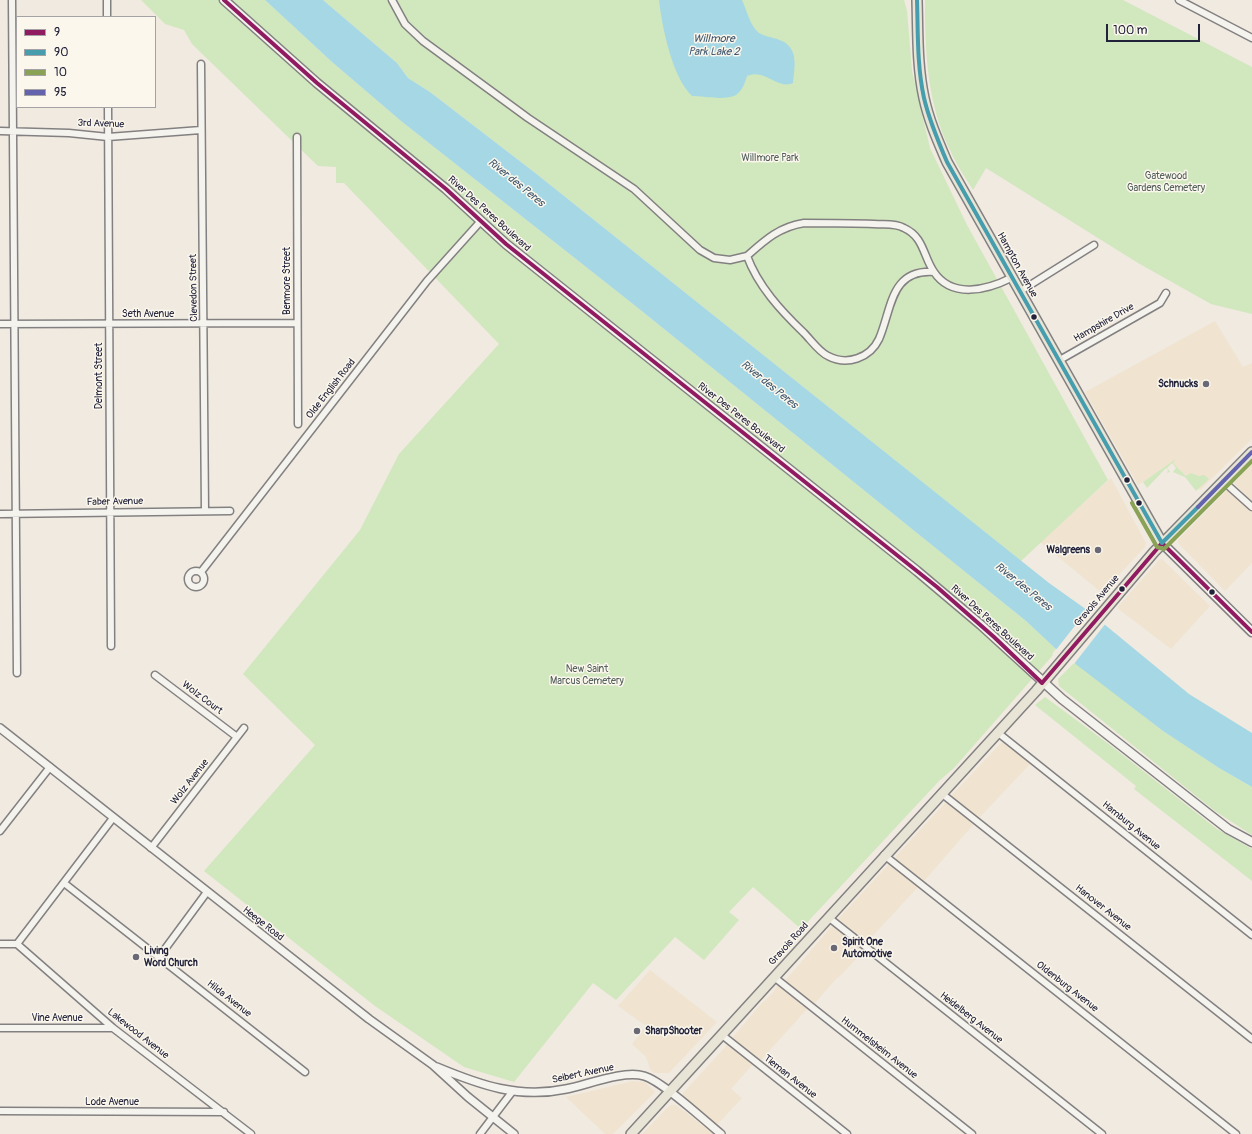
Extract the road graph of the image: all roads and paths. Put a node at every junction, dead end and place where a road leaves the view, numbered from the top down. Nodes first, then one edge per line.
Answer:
1 (12, 0) edge
2 (107, 0) edge
3 (224, 0) edge
4 (392, 0) edge
5 (917, 0) edge
6 (1179, 0) edge
7 (107, 16) edge
8 (1252, 38) edge
9 (201, 64) dead end
10 (108, 108) edge
11 (201, 130) junction
12 (0, 131) edge
13 (14, 132) junction
14 (108, 137) junction
15 (297, 137) dead end
16 (480, 222) junction
17 (1094, 245) dead end
18 (747, 256) junction
19 (934, 272) junction
20 (1011, 278) junction
21 (1019, 292) junction
22 (1166, 293) dead end
23 (204, 323) junction
24 (297, 323) junction
25 (0, 324) edge
26 (14, 324) junction
27 (109, 324) junction
28 (1058, 361) junction
29 (298, 424) dead end
30 (1252, 452) edge
31 (1223, 481) junction
32 (1252, 507) edge
33 (205, 511) junction
34 (230, 511) dead end
35 (110, 512) junction
36 (0, 514) edge
37 (16, 514) junction
38 (1162, 543) junction
39 (201, 572) dead end
40 (1252, 632) edge
41 (111, 646) dead end
42 (17, 672) dead end
43 (155, 675) dead end
44 (1042, 683) junction
45 (0, 728) edge
46 (244, 728) dead end
47 (997, 732) junction
48 (237, 737) junction
49 (50, 767) junction
50 (963, 769) joint
51 (941, 793) junction
52 (113, 818) junction
53 (0, 831) edge
54 (1252, 842) edge
55 (151, 848) junction
56 (884, 855) junction
57 (64, 883) junction
58 (207, 892) junction
59 (828, 917) junction
60 (1252, 935) edge
61 (0, 944) edge
62 (17, 944) junction
63 (159, 957) junction
64 (774, 977) junction
65 (0, 1028) edge
66 (113, 1028) junction
67 (722, 1036) junction
68 (1252, 1039) edge
69 (433, 1065) junction
70 (305, 1072) dead end
71 (512, 1092) junction
72 (670, 1093) junction
73 (0, 1111) edge
74 (224, 1112) junction
75 (492, 1116) junction
76 (251, 1134) edge
77 (480, 1134) edge
78 (514, 1134) edge
79 (631, 1134) edge
80 (721, 1134) edge
81 (846, 1134) edge
82 (972, 1134) edge
83 (1102, 1134) edge
84 (1236, 1134) edge

1 - 13 street
2 - 7 street
3 - 16 main road, River Des Peres Boulevard
4 - 18 street
5 - 20 main road, Hampton Avenue
6 - 8 street
9 - 11 street, Clevedon Street
10 - 14 street, Delmont Street
11 - 14 street, 3rd Avenue
11 - 23 street, Clevedon Street
12 - 13 street, 3rd Avenue
13 - 14 street, 3rd Avenue
13 - 26 street
14 - 27 street, Delmont Street
15 - 24 street, Benmore Street
16 - 39 street, Olde English Road
16 - 44 main road, River Des Peres Boulevard
17 - 21 street
18 - 19 street
18 - 19 street
19 - 20 street
20 - 21 main road, Hampton Avenue
21 - 28 main road, Hampton Avenue
22 - 28 street, Hampshire Drive
23 - 24 street, Seth Avenue
23 - 27 street, Seth Avenue
23 - 33 street, Clevedon Street
24 - 29 street, Benmore Street
25 - 26 street, Seth Avenue
26 - 27 street, Seth Avenue
26 - 37 street
27 - 35 street, Delmont Street
28 - 38 main road, Hampton Avenue
30 - 31 main road, Gravois Avenue
31 - 32 street
31 - 38 main road, Gravois Avenue
33 - 34 street, Faber Avenue
33 - 35 street, Faber Avenue
35 - 37 street, Faber Avenue
35 - 41 street, Delmont Street
36 - 37 street, Faber Avenue
37 - 42 street
38 - 40 main road
38 - 44 main road, Gravois Avenue
43 - 48 street, Wolz Court
44 - 47 main road, Gravois Avenue
44 - 54 main road, River Des Peres Boulevard
45 - 49 street, Heege Road
46 - 48 street, Wolz Avenue
47 - 50 main road, Gravois Avenue
47 - 60 street, Hamburg Avenue
48 - 55 street, Wolz Avenue
49 - 52 street, Heege Road
49 - 53 street
50 - 51 main road, Gravois Road
51 - 56 main road, Gravois Road
51 - 68 street, Hanover Avenue
52 - 55 street, Heege Road
52 - 57 street
55 - 58 street, Heege Road
56 - 59 main road, Gravois Road
56 - 84 street, Oldenburg Avenue
57 - 62 street
57 - 63 street, Hilda Avenue
58 - 63 street
58 - 69 street, Heege Road
59 - 64 main road, Gravois Road
59 - 83 street, Heidelberg Avenue
61 - 62 street
62 - 66 street, Lakewood Avenue
63 - 70 street, Hilda Avenue
64 - 67 main road, Gravois Road
64 - 82 street, Hummelsheim Avenue
65 - 66 street, Vine Avenue
66 - 74 street, Lakewood Avenue
67 - 72 main road, Gravois Road
67 - 81 street, Tieman Avenue
69 - 71 street, Seibert Avenue
69 - 75 street, Heege Road
71 - 72 street, Seibert Avenue
71 - 75 street
72 - 79 main road, Gravois Road
72 - 80 street, Seibert Avenue
73 - 74 street, Lode Avenue
74 - 76 street, Lakewood Avenue
75 - 77 street
75 - 78 street, Heege Road

